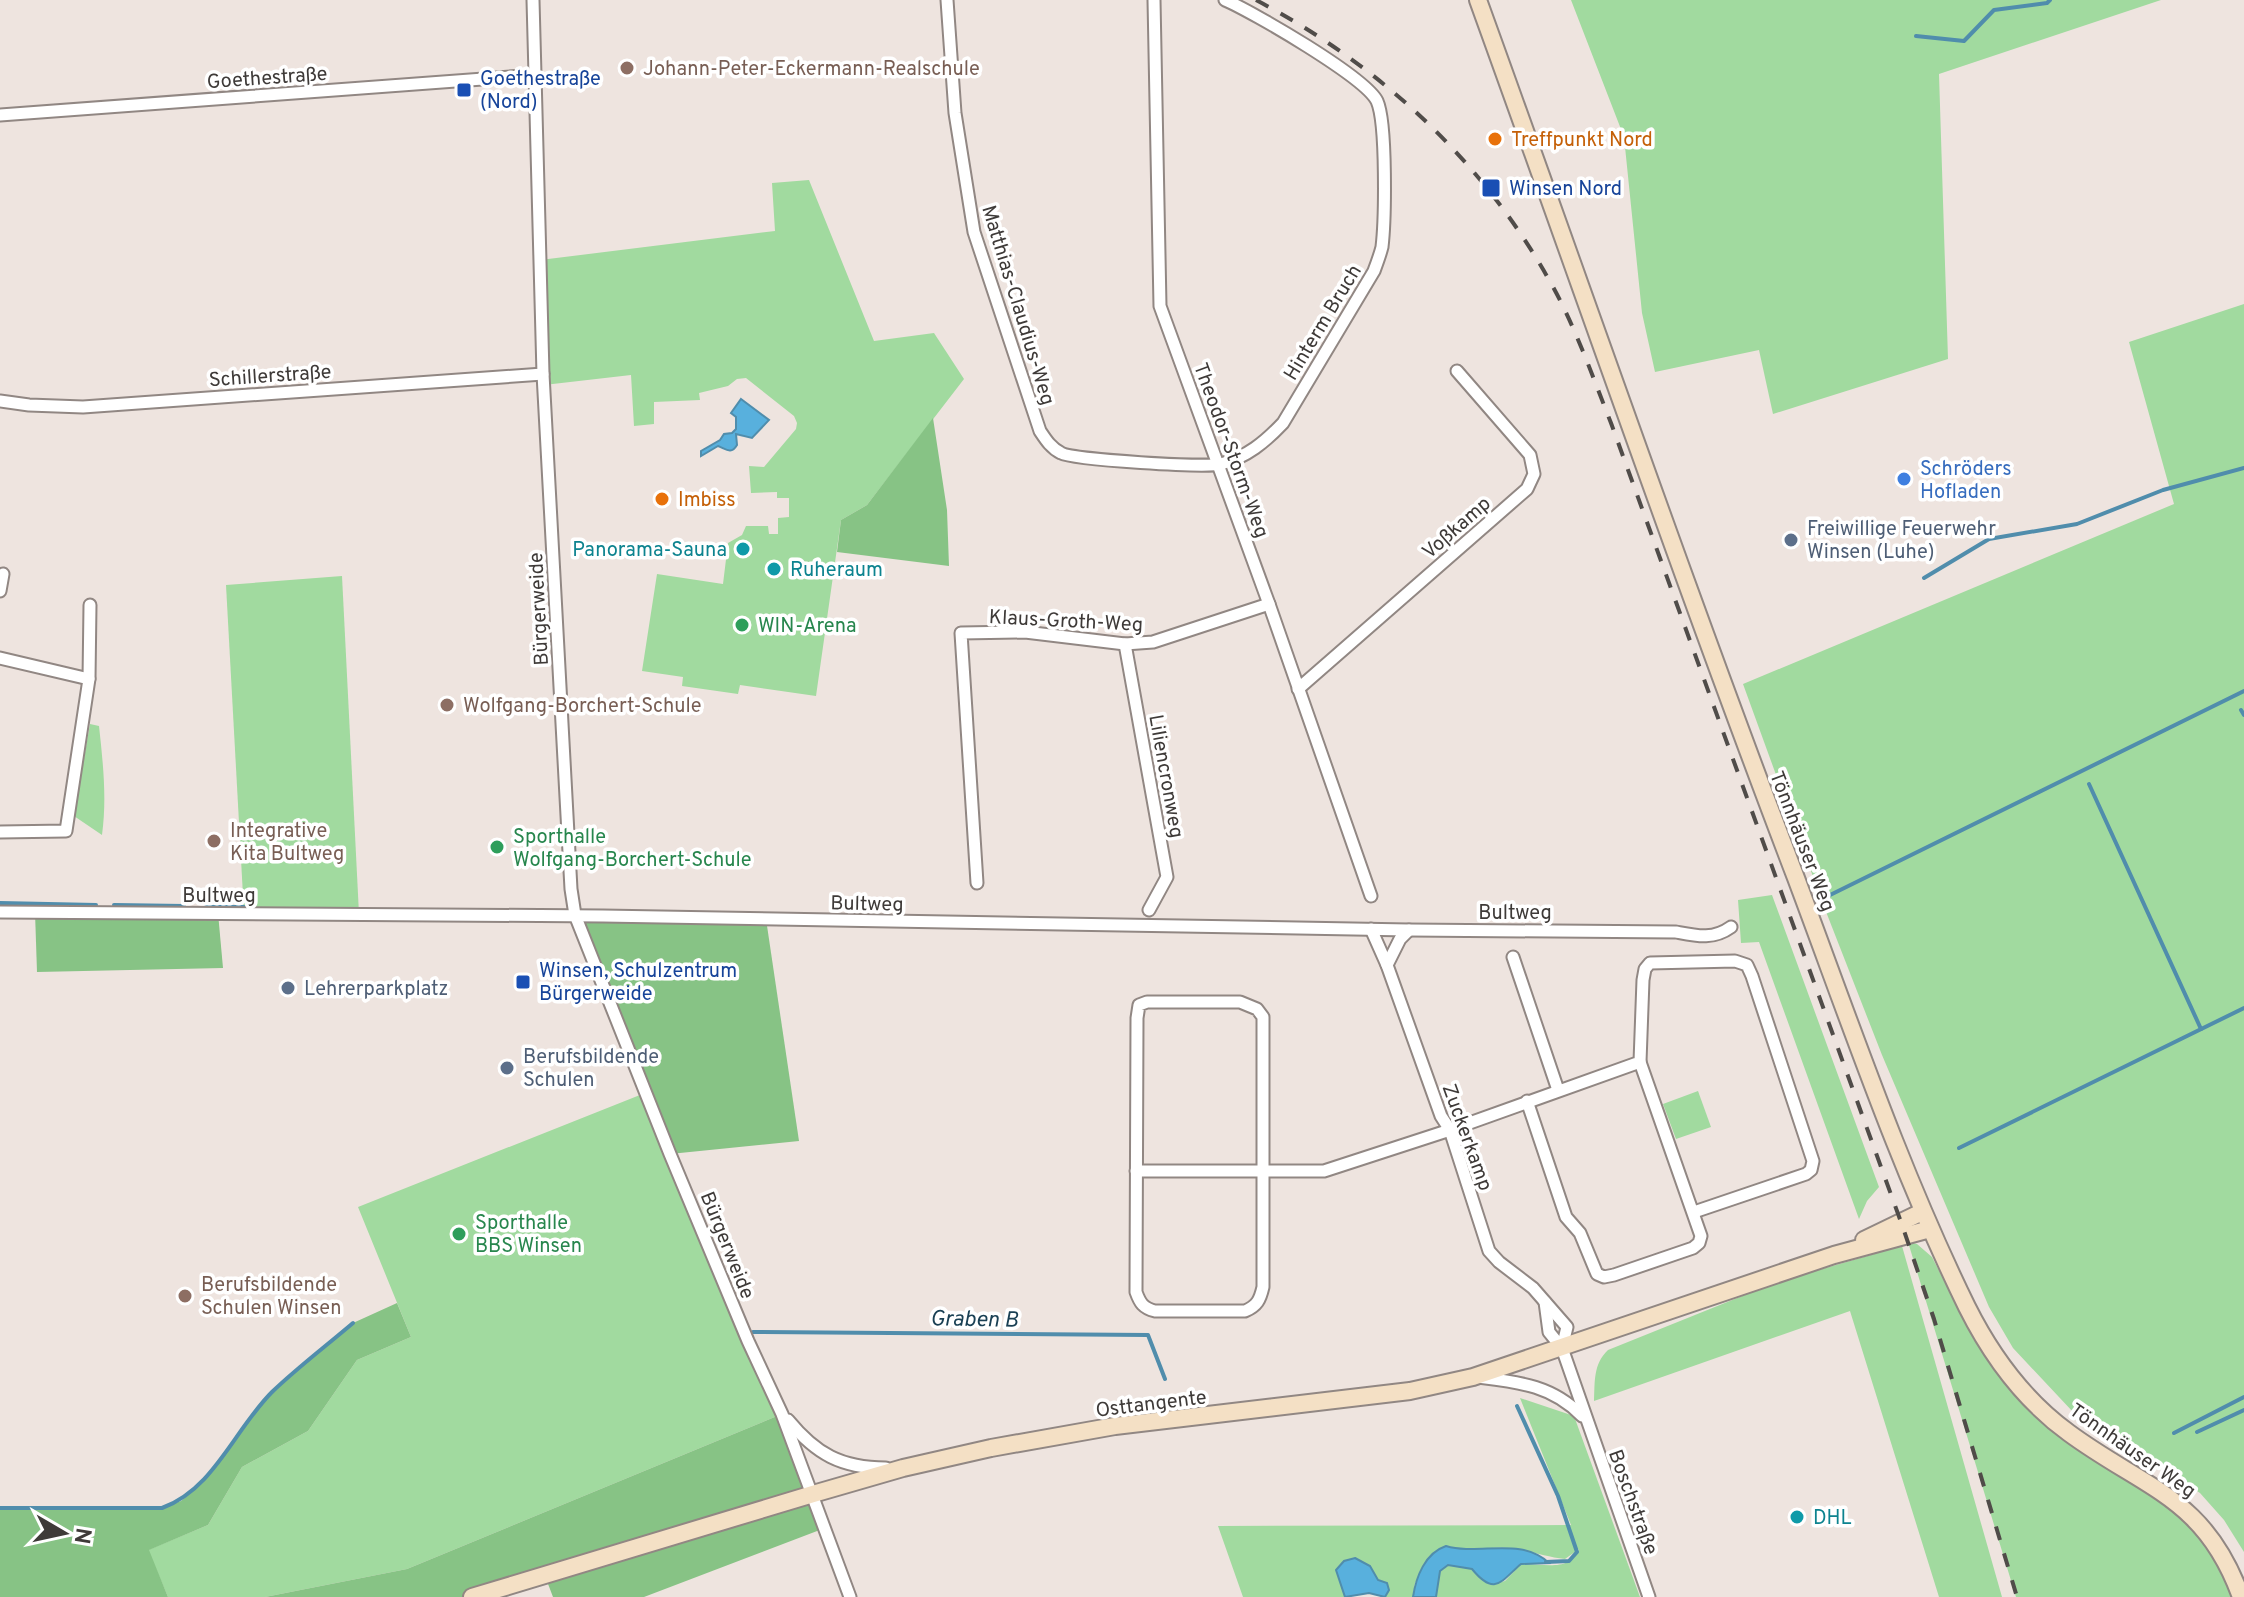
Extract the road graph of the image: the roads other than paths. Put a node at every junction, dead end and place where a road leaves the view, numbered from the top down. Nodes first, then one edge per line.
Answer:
1 (533, 0) edge
2 (947, 0) edge
3 (1154, 0) edge
4 (1225, 0) edge
5 (1478, 0) edge
6 (536, 75) junction
7 (0, 115) edge
8 (1457, 371) dead end
9 (543, 374) junction
10 (0, 401) edge
11 (1218, 465) junction
12 (3, 574) dead end
13 (0, 591) edge
14 (1269, 604) junction
15 (90, 605) dead end
16 (1125, 644) junction
17 (0, 658) edge
18 (89, 679) junction
19 (1298, 689) junction
20 (0, 832) edge
21 (977, 883) dead end
22 (1371, 896) dead end
23 (1149, 910) dead end
24 (0, 912) edge
25 (575, 915) junction
26 (1731, 927) dead end
27 (1371, 929) junction
28 (1409, 930) junction
29 (1513, 957) dead end
30 (1387, 965) junction
31 (1640, 1062) junction
32 (1558, 1090) junction
33 (1527, 1101) junction
34 (1450, 1130) junction
35 (1136, 1171) junction
36 (1262, 1172) junction
37 (1694, 1212) junction
38 (1922, 1212) junction
39 (1930, 1229) junction
40 (1834, 1255) junction
41 (1545, 1302) junction
42 (1562, 1348) junction
43 (1473, 1377) junction
44 (782, 1414) junction
45 (1585, 1419) junction
46 (903, 1468) junction
47 (813, 1494) junction
48 (472, 1597) edge
49 (850, 1597) edge
50 (1649, 1597) edge
51 (2241, 1597) edge

1 - 6 street, Bürgerweide
2 - 11 street, Matthias-Claudius-Weg
3 - 11 street, Theodor-Storm-Weg
4 - 11 street, Hinterm Bruch
5 - 38 main road, Tönnhäuser Weg
6 - 7 street, Goethestraße
6 - 9 street, Bürgerweide
8 - 19 street, Voßkamp
9 - 10 street, Schillerstraße
9 - 25 street, Bürgerweide
11 - 14 street, Theodor-Storm-Weg
12 - 13 street
14 - 16 street, Klaus-Groth-Weg
14 - 19 street, Theodor-Storm-Weg
15 - 18 street
16 - 21 street, Klaus-Groth-Weg
16 - 23 street, Liliencronweg
17 - 18 street
18 - 20 street
19 - 22 street, Theodor-Storm-Weg
24 - 25 street, Bultweg
25 - 27 street, Bultweg
25 - 44 street, Bürgerweide
26 - 28 street, Bultweg
27 - 28 street, Bultweg
27 - 30 street, Zuckerkamp
28 - 30 street
29 - 32 street
30 - 34 street, Zuckerkamp
31 - 32 street
31 - 37 street
31 - 37 street
32 - 33 street
33 - 34 street
33 - 37 street
34 - 36 street
34 - 41 street, Zuckerkamp
35 - 36 street
35 - 36 street
35 - 36 street
38 - 39 main road, Tönnhäuser Weg
38 - 40 main road, Osttangente
39 - 40 main road, Osttangente
39 - 51 main road, Tönnhäuser Weg
40 - 42 main road, Osttangente
41 - 42 street
41 - 42 street, Zuckerkamp
42 - 43 main road, Osttangente
42 - 45 street, Boschstraße
43 - 45 street
43 - 46 main road, Osttangente
44 - 46 street, Bürgerweide
44 - 47 street, Bürgerweide
45 - 50 street, Boschstraße
46 - 47 main road, Osttangente
47 - 48 main road, Osttangente
47 - 49 street, Bürgerweide

